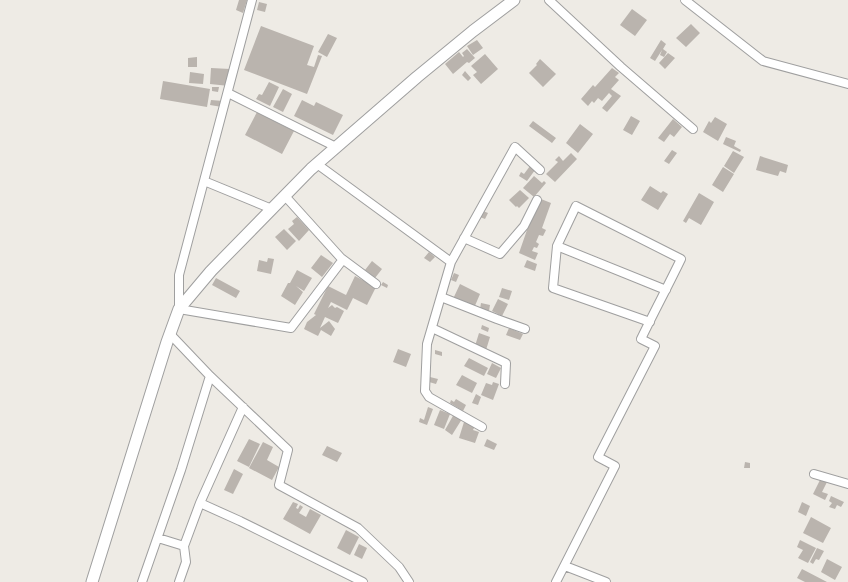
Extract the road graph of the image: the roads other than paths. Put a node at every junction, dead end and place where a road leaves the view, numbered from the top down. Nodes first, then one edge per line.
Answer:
1 (252, 0) edge
2 (514, 0) edge
3 (549, 0) edge
4 (685, 0) edge
5 (848, 84) edge
6 (228, 93) junction
7 (693, 129) dead end
8 (336, 147) junction
9 (317, 164) junction
10 (540, 170) dead end
11 (204, 181) junction
12 (284, 196) junction
13 (537, 200) dead end
14 (272, 209) junction
15 (464, 238) junction
16 (557, 246) junction
17 (341, 262) dead end
18 (451, 262) junction
19 (376, 284) dead end
20 (666, 290) junction
21 (440, 297) junction
22 (179, 309) junction
23 (650, 322) junction
24 (432, 328) junction
25 (525, 328) dead end
26 (170, 334) junction
27 (210, 376) junction
28 (505, 384) dead end
29 (242, 407) junction
30 (482, 427) dead end
31 (814, 474) dead end
32 (848, 484) edge
33 (200, 503) junction
34 (158, 538) junction
35 (184, 546) junction
36 (565, 566) junction
37 (601, 581) edge
38 (92, 582) edge
39 (142, 582) edge
40 (179, 582) edge
41 (363, 582) edge
42 (409, 582) edge
43 (556, 582) edge

1 - 6 street
2 - 8 street
3 - 7 street
4 - 5 street
6 - 8 street
6 - 11 street
8 - 9 street
9 - 12 street
9 - 18 street
10 - 15 street
11 - 14 street
11 - 22 street
12 - 14 street
12 - 19 street
13 - 15 street
14 - 22 street
15 - 18 street
16 - 20 street
16 - 20 street
16 - 23 street
17 - 22 street
18 - 21 street
20 - 23 street
21 - 24 street
21 - 25 street
22 - 26 street
23 - 36 street
24 - 28 street
24 - 30 street
26 - 27 street
26 - 38 street
27 - 29 street
27 - 34 street
29 - 33 street
29 - 42 street
31 - 32 street
33 - 35 street
33 - 41 street
34 - 35 street
34 - 39 street
35 - 40 street
36 - 37 street
36 - 43 street

